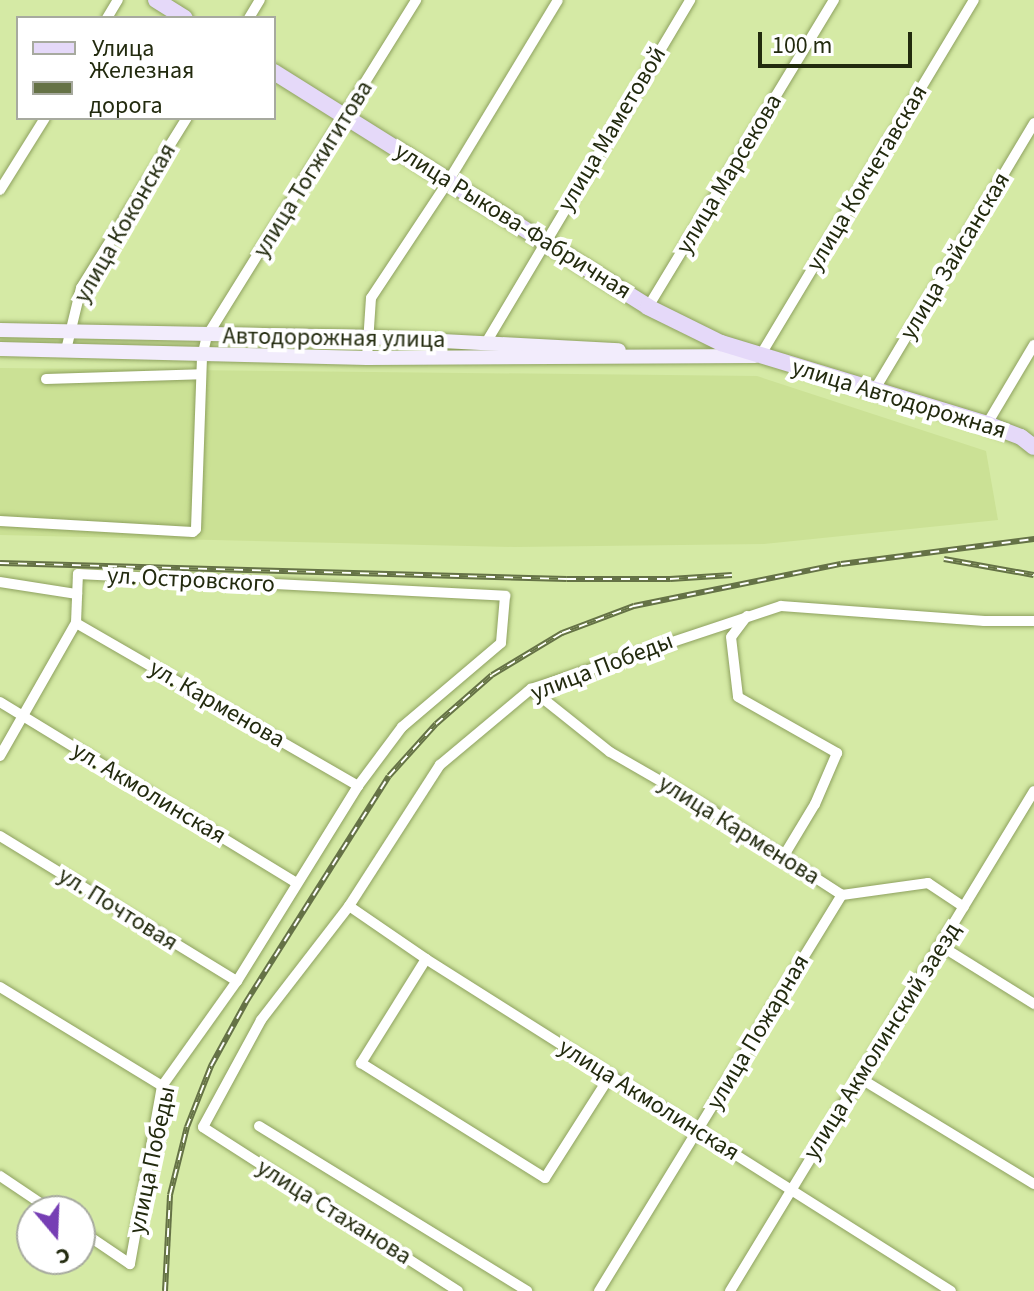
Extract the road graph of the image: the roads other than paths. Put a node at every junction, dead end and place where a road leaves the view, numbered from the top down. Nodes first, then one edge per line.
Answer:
1 (156, 0) edge
2 (416, 0) edge
3 (558, 0) edge
4 (690, 0) edge
5 (834, 0) edge
6 (974, 0) edge
7 (182, 16) edge
8 (276, 73) edge
9 (347, 116) junction
10 (44, 120) edge
11 (186, 120) edge
12 (1034, 123) edge
13 (449, 180) junction
14 (0, 190) edge
15 (545, 241) junction
16 (648, 307) junction
17 (0, 330) edge
18 (69, 331) junction
19 (207, 336) junction
20 (251, 336) junction
21 (367, 337) junction
22 (487, 341) junction
23 (1034, 345) edge
24 (0, 349) edge
25 (66, 350) junction
26 (251, 356) junction
27 (666, 356) junction
28 (760, 356) junction
29 (202, 357) junction
30 (367, 358) junction
31 (201, 374) junction
32 (46, 379) dead end
33 (875, 389) junction
34 (987, 424) junction
35 (1034, 447) edge
36 (0, 521) edge
37 (0, 582) edge
38 (77, 594) junction
39 (505, 596) joint
40 (748, 615) junction
41 (1034, 621) edge
42 (76, 623) junction
43 (531, 689) junction
44 (0, 702) edge
45 (25, 717) junction
46 (0, 756) edge
47 (358, 786) junction
48 (1034, 791) edge
49 (0, 836) edge
50 (783, 857) junction
51 (297, 883) junction
52 (842, 895) junction
53 (349, 906) junction
54 (964, 907) junction
55 (941, 946) junction
56 (426, 959) junction
57 (237, 981) junction
58 (0, 987) edge
59 (1034, 1004) edge
60 (610, 1076) junction
61 (858, 1077) junction
62 (162, 1086) junction
63 (259, 1126) dead end
64 (697, 1132) junction
65 (209, 1133) joint
66 (0, 1176) edge
67 (1034, 1184) edge
68 (791, 1187) junction
69 (28, 1195) edge
70 (96, 1241) edge
71 (458, 1291) edge
72 (527, 1291) edge
73 (599, 1291) edge
74 (730, 1291) edge
75 (951, 1291) edge

1 - 7 main road
2 - 9 street, улица Тогжигитова
3 - 13 street
4 - 15 street, улица Маметовой
5 - 16 street, улица Марсекова
6 - 28 street, улица Кокчетавская
8 - 9 main road, улица Рыкова-Фабричная
9 - 13 main road, улица Рыкова-Фабричная
9 - 19 street, улица Тогжигитова
10 - 14 street
11 - 18 street, улица Коконская
12 - 33 street, улица Зайсанская
13 - 15 main road, улица Рыкова-Фабричная
13 - 21 street
15 - 16 main road, улица Рыкова-Фабричная
15 - 22 street, улица Маметовой
16 - 28 main road, улица Рыкова-Фабричная
17 - 18 main road, Автодорожная улица
18 - 19 main road, Автодорожная улица
18 - 25 street, улица Коконская
19 - 20 main road, Автодорожная улица
19 - 29 street, улица Тогжигитова
20 - 21 main road, Автодорожная улица
20 - 26 street
21 - 22 main road, Автодорожная улица
21 - 30 street
22 - 27 main road, Автодорожная улица
23 - 34 street
24 - 25 main road, Автодорожная улица
25 - 29 main road, Автодорожная улица
26 - 29 main road, Автодорожная улица
26 - 30 main road, Автодорожная улица
27 - 28 main road, Автодорожная улица
27 - 30 main road, Автодорожная улица
28 - 33 main road, улица Автодорожная
29 - 31 street, улица Тогжигитова
31 - 32 street
31 - 36 street, улица Тогжигитова
33 - 34 main road, улица Автодорожная
34 - 35 main road, улица Автодорожная
37 - 38 street
38 - 39 street, ул. Островского
38 - 42 street, ул. Островского
39 - 47 street, улица Победы
40 - 41 street, улица Победы
40 - 43 street, улица Победы
40 - 50 street
42 - 45 street, ул. Островского
42 - 47 street, ул. Карменова
43 - 50 street, улица Карменова
43 - 53 street, улица Победы
44 - 45 street, ул. Акмолинская
45 - 46 street, ул. Островского
45 - 51 street, ул. Акмолинская
47 - 51 street, улица Победы
48 - 54 street, улица Акмолинский заезд
49 - 57 street, ул. Почтовая
50 - 52 street, улица Карменова
51 - 57 street, улица Победы
52 - 54 street, улица Карменова
52 - 64 street, улица Пожарная
53 - 56 street, улица Акмолинская
53 - 65 street, улица Победы
54 - 55 street, улица Акмолинский заезд
55 - 59 street
55 - 61 street, улица Акмолинский заезд
56 - 60 street, улица Акмолинская
56 - 60 street
57 - 62 street, улица Победы
58 - 62 street
60 - 64 street, улица Акмолинская
61 - 67 street
61 - 68 street, улица Акмолинский заезд
62 - 70 street, улица Победы
63 - 72 street
64 - 68 street, улица Акмолинская
64 - 73 street, улица Пожарная
65 - 71 street, улица Стаханова
66 - 69 street
68 - 74 street, улица Акмолинский заезд
68 - 75 street, улица Акмолинская

